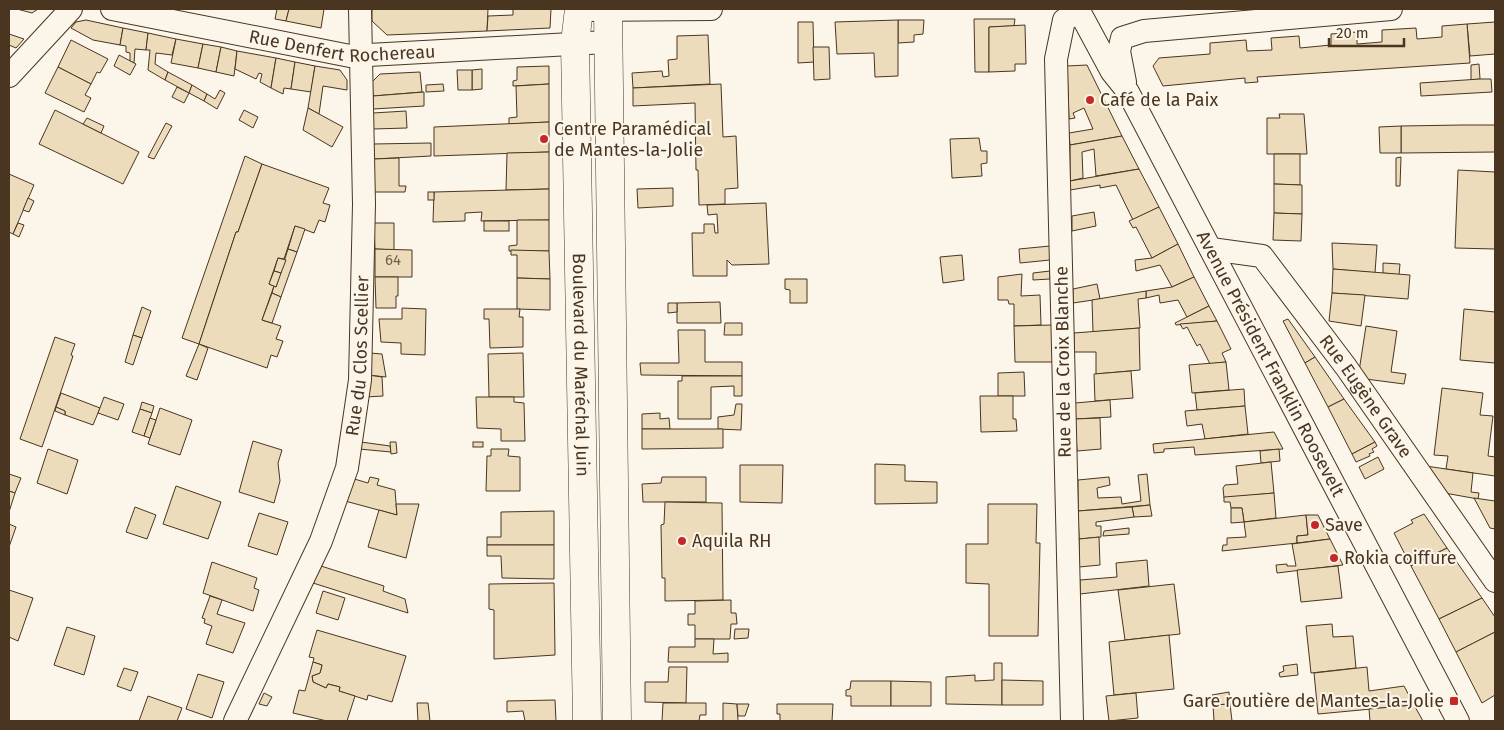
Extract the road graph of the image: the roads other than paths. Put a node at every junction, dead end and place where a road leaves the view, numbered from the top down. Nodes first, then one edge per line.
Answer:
1 (71, 9) edge
2 (112, 9) edge
3 (360, 9) edge
4 (579, 9) edge
5 (608, 9) edge
6 (711, 9) edge
7 (1391, 9) edge
8 (1068, 12) edge
9 (607, 42) junction
10 (575, 43) junction
11 (360, 56) junction
12 (9, 76) edge
13 (1128, 92) junction
14 (1211, 249) junction
15 (1495, 581) edge
16 (235, 721) edge
17 (587, 721) edge
18 (617, 721) edge
19 (1072, 721) edge
20 (1458, 721) edge

1 - 12 street
2 - 11 street, Rue Denfert Rochereau
3 - 11 street, Rue du Clos Scellier
4 - 5 street
4 - 10 main road, Boulevard du Maréchal Juin
5 - 6 street
5 - 9 main road, Boulevard du Maréchal Juin
7 - 13 street
8 - 13 street, Avenue Président Franklin Roosevelt
8 - 19 street, Rue de la Croix Blanche
9 - 10 street, Rue Denfert Rochereau
9 - 18 main road, Boulevard du Maréchal Juin
10 - 11 street, Rue Denfert Rochereau
10 - 17 main road, Boulevard du Maréchal Juin
11 - 16 street, Rue du Clos Scellier
13 - 14 street, Avenue Président Franklin Roosevelt
14 - 15 street, Rue Eugène Grave
14 - 20 street, Avenue Président Franklin Roosevelt

